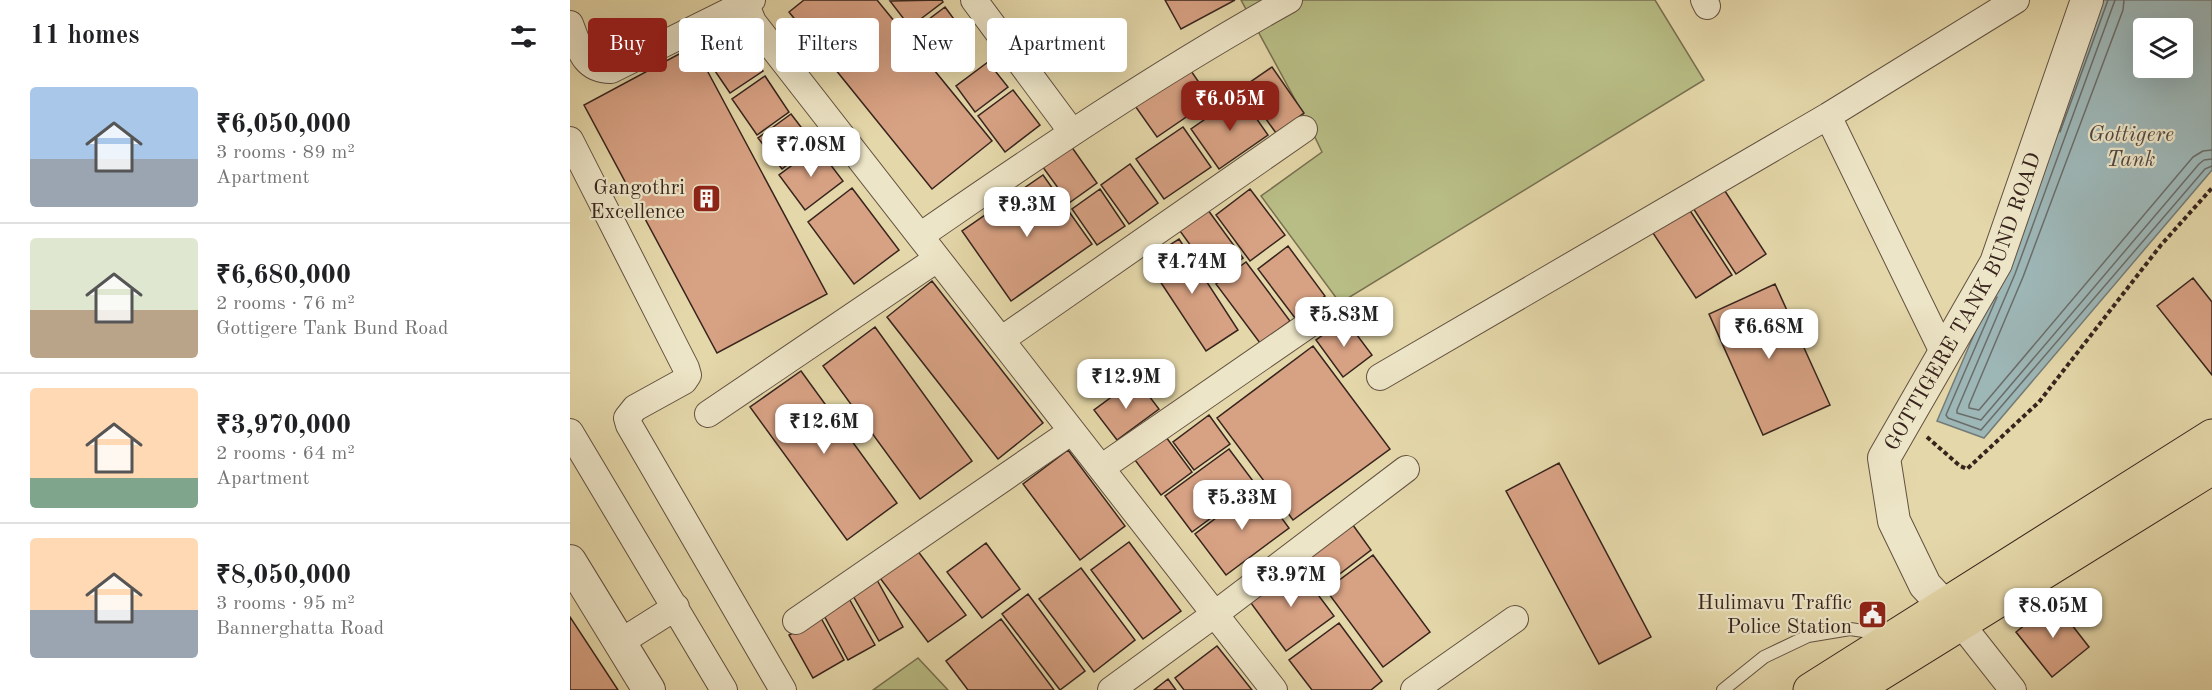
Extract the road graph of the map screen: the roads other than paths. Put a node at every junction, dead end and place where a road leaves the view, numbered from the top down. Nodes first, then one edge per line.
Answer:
1 (974, 0) edge
2 (1289, 0) edge
3 (2016, 0) edge
4 (2087, 0) edge
5 (747, 1) edge
6 (570, 24) edge
7 (1828, 116) junction
8 (1304, 129) dead end
9 (1072, 132) junction
10 (570, 140) edge
11 (920, 236) junction
12 (937, 259) junction
13 (1321, 316) dead end
14 (1001, 340) junction
15 (1944, 354) junction
16 (1380, 377) dead end
17 (708, 414) dead end
18 (1072, 431) junction
19 (570, 432) edge
20 (2212, 436) edge
21 (1101, 468) junction
22 (2212, 468) edge
23 (1406, 469) dead end
24 (570, 561) edge
25 (676, 607) junction
26 (1215, 614) junction
27 (1952, 615) junction
28 (1515, 619) dead end
29 (796, 621) dead end
30 (1895, 636) junction
31 (619, 643) junction
32 (649, 690) edge
33 (724, 690) edge
34 (783, 690) edge
35 (1111, 690) edge
36 (1274, 690) edge
37 (1414, 690) edge
38 (1723, 690) edge
39 (1810, 690) edge
40 (1854, 690) edge
41 (2013, 690) edge

1 - 9 street
2 - 9 street
3 - 7 street
4 - 15 street, GOTTIGERE TANK BUND ROAD
5 - 6 street
5 - 11 street
7 - 15 street
7 - 16 street
8 - 14 street
9 - 11 street
10 - 34 street
11 - 12 street
12 - 14 street
12 - 17 street
13 - 21 street
14 - 18 street
15 - 27 street, GOTTIGERE TANK BUND ROAD
18 - 21 street
18 - 29 street
19 - 25 street
20 - 27 main road
21 - 26 street
22 - 27 main road
23 - 26 street
24 - 31 street
25 - 31 street
25 - 33 street
26 - 35 street
26 - 36 street
27 - 30 main road
27 - 40 main road
27 - 41 street
28 - 37 street
30 - 38 lane
30 - 39 main road
31 - 32 street

